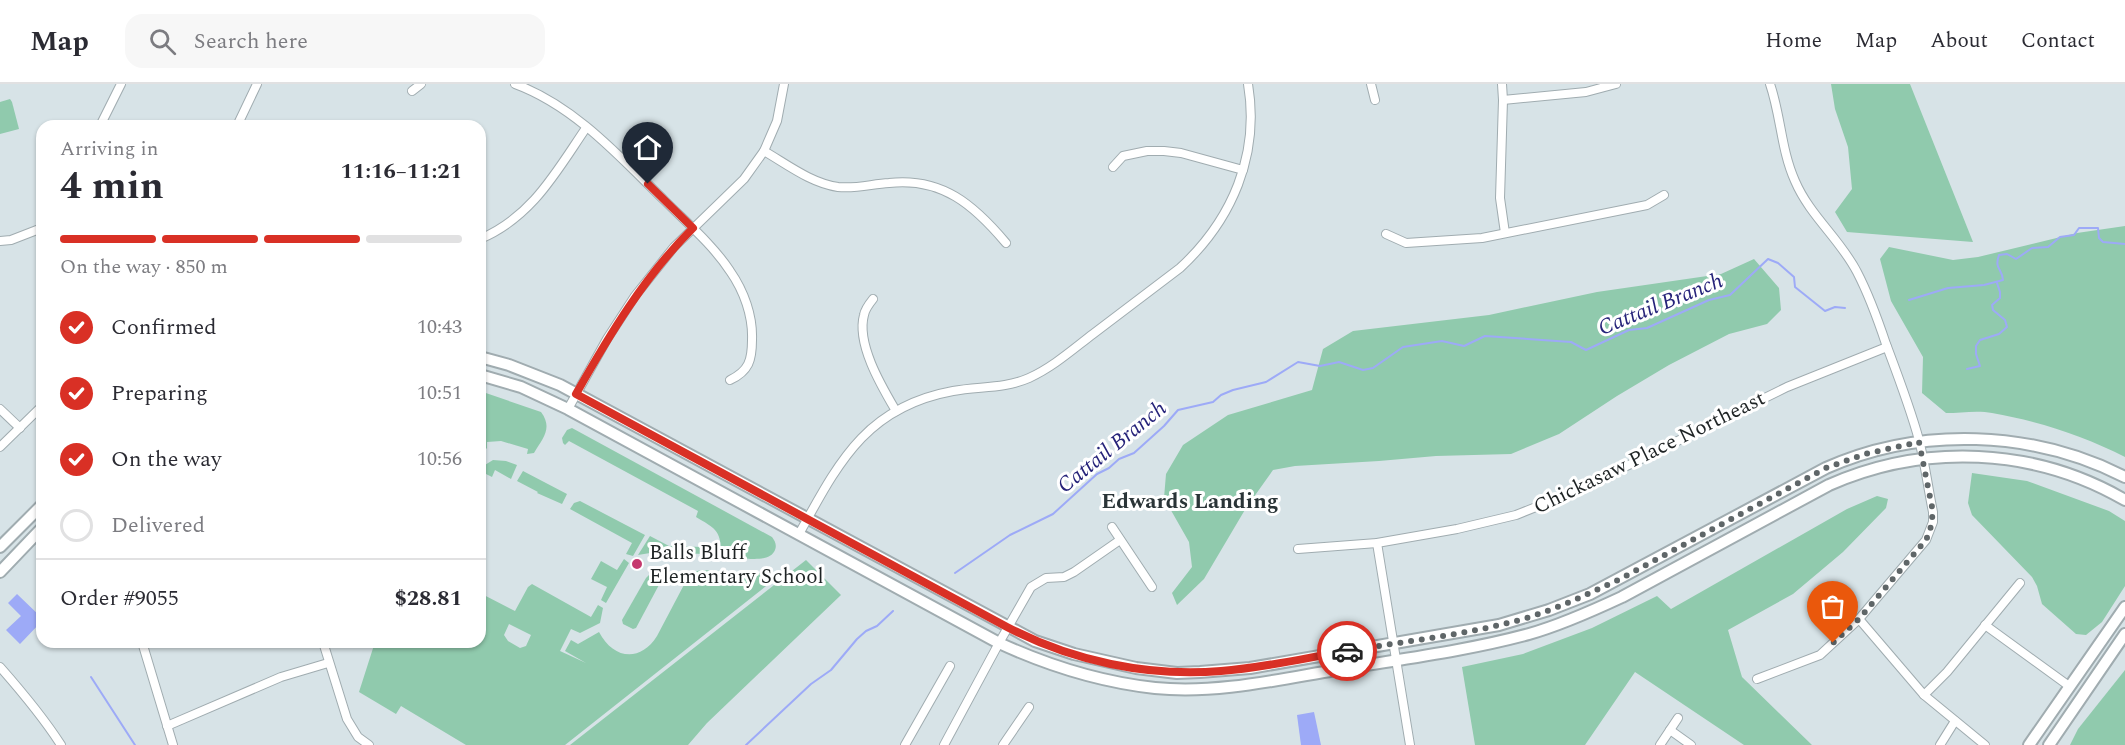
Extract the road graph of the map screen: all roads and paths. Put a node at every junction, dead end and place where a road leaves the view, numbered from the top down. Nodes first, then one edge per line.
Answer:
1 (121, 84) edge
2 (257, 84) edge
3 (421, 84) edge
4 (515, 84) edge
5 (784, 84) edge
6 (1248, 84) edge
7 (1371, 84) edge
8 (1502, 84) edge
9 (1616, 84) edge
10 (1770, 84) edge
11 (412, 90) dead end
12 (1375, 100) dead end
13 (1503, 100) junction
14 (103, 120) edge
15 (240, 120) edge
16 (586, 128) junction
17 (764, 151) junction
18 (1113, 167) dead end
19 (1243, 170) junction
20 (1664, 195) dead end
21 (693, 228) junction
22 (36, 230) edge
23 (1505, 233) junction
24 (1386, 234) dead end
25 (486, 236) edge
26 (0, 241) edge
27 (1006, 243) dead end
28 (873, 299) dead end
29 (1887, 347) junction
30 (486, 359) edge
31 (486, 377) edge
32 (730, 380) dead end
33 (576, 394) junction
34 (568, 408) junction
35 (0, 410) edge
36 (36, 411) edge
37 (896, 411) junction
38 (20, 428) junction
39 (1919, 442) junction
40 (0, 447) edge
41 (1923, 458) junction
42 (2125, 477) edge
43 (2125, 500) edge
44 (36, 511) edge
45 (807, 519) junction
46 (1112, 527) dead end
47 (36, 534) edge
48 (799, 534) junction
49 (1120, 540) junction
50 (1377, 543) junction
51 (0, 548) edge
52 (1298, 549) dead end
53 (0, 572) edge
54 (2020, 582) dead end
55 (1152, 587) dead end
56 (2125, 607) edge
57 (1859, 619) junction
58 (1985, 625) junction
59 (1007, 627) junction
60 (2125, 634) edge
61 (999, 643) junction
62 (1395, 643) junction
63 (144, 648) edge
64 (324, 648) edge
65 (1397, 660) junction
66 (328, 663) junction
67 (950, 666) dead end
68 (0, 667) edge
69 (1757, 679) dead end
70 (2069, 686) junction
71 (1924, 695) junction
72 (1029, 707) dead end
73 (1678, 718) dead end
74 (1955, 722) junction
75 (167, 726) junction
76 (1670, 730) junction
77 (357, 741) edge
78 (61, 745) edge
79 (173, 745) edge
80 (369, 745) edge
81 (905, 745) edge
82 (944, 745) edge
83 (1003, 745) edge
84 (1410, 745) edge
85 (1660, 745) edge
86 (1692, 745) edge
87 (1940, 745) edge
88 (1985, 745) edge
89 (2029, 745) edge
90 (2049, 745) edge

1 - 14 street
2 - 15 street
3 - 11 street
4 - 16 street
5 - 17 street
6 - 19 street
7 - 12 street
8 - 13 street
9 - 13 street
10 - 29 street
13 - 23 street
16 - 21 street
16 - 25 street
17 - 21 street
17 - 27 street
18 - 19 street
19 - 37 street
20 - 23 street
21 - 32 street
21 - 33 street
22 - 26 street
23 - 24 street
28 - 37 street
29 - 39 street
29 - 50 street, Chickasaw Place Northeast
30 - 33 main road
31 - 34 main road
33 - 34 street
33 - 45 main road
34 - 48 main road
35 - 38 street
36 - 38 street
37 - 45 street
38 - 40 street
39 - 41 street
39 - 42 main road
39 - 62 main road
41 - 43 main road
41 - 57 street
41 - 65 main road
44 - 51 main road
45 - 48 street
45 - 59 main road
46 - 49 street
47 - 53 main road
48 - 61 main road
49 - 55 street
49 - 59 street
50 - 52 street, Chickasaw Place Northeast
50 - 62 street
54 - 58 street
56 - 70 main road
57 - 69 street
57 - 71 street
58 - 70 street
58 - 71 street
59 - 61 street
59 - 62 main road
60 - 90 main road
61 - 65 main road
61 - 82 street
62 - 65 street
63 - 75 street
64 - 66 street
65 - 84 street
66 - 75 street
66 - 77 street
67 - 81 street
68 - 78 street
70 - 89 main road
71 - 74 street
72 - 83 street
73 - 76 street
74 - 87 street
74 - 88 street
75 - 79 street
76 - 85 street
76 - 86 street
77 - 80 street

